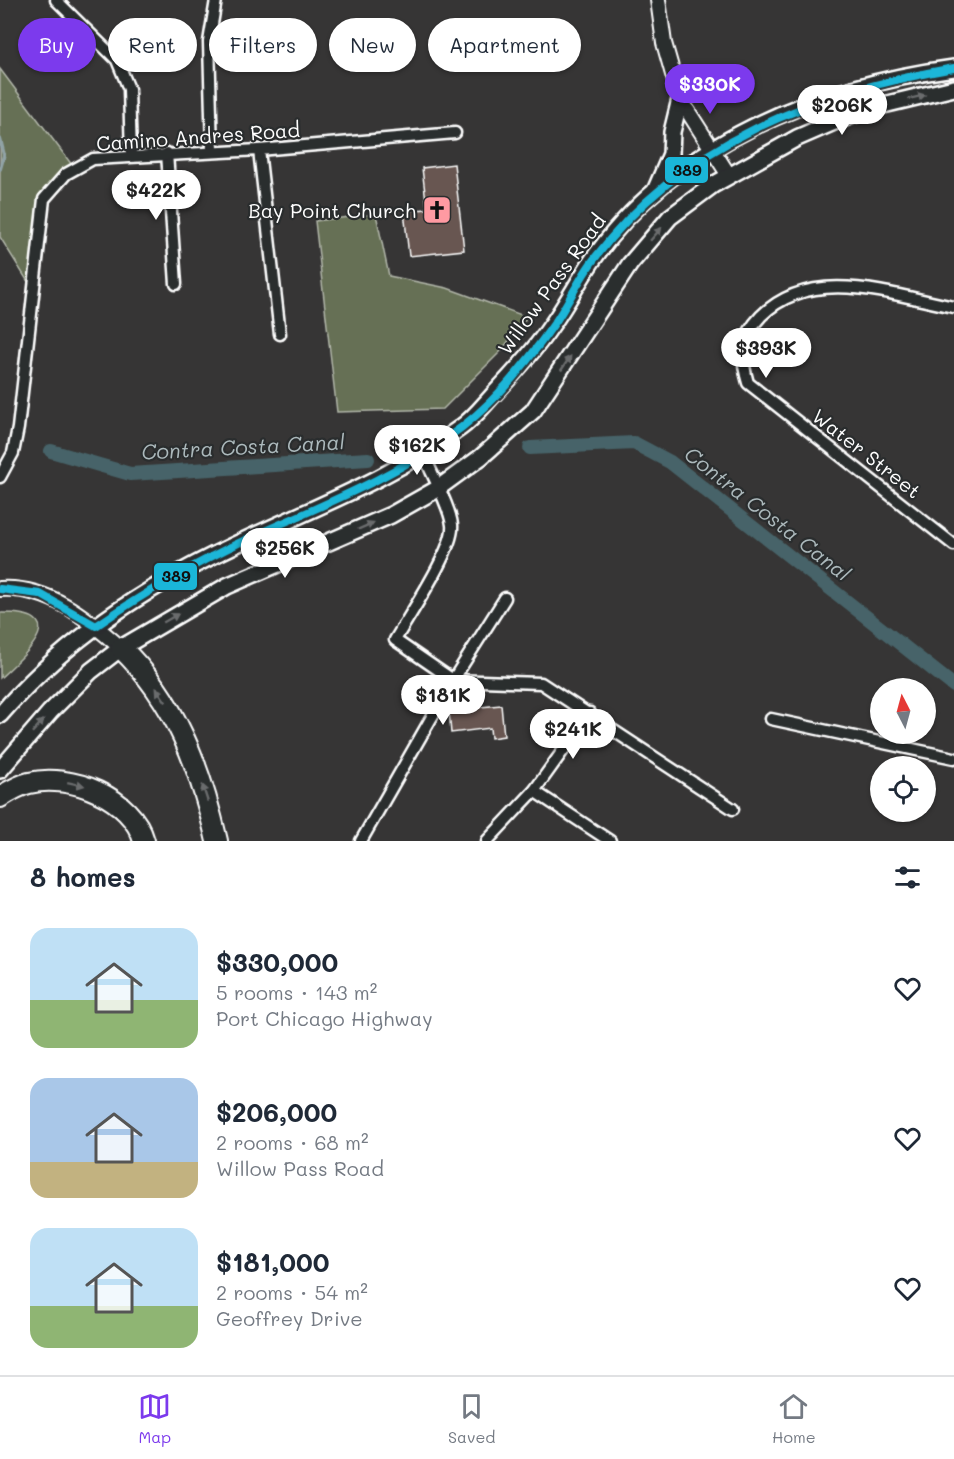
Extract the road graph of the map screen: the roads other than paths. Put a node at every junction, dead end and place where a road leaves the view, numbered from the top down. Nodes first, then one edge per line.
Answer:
1 (56, 0) edge
2 (216, 0) edge
3 (658, 0) edge
4 (954, 68) edge
5 (954, 88) edge
6 (680, 99) junction
7 (455, 133) dead end
8 (714, 149) junction
9 (259, 150) junction
10 (212, 151) junction
11 (167, 153) junction
12 (131, 154) junction
13 (728, 174) junction
14 (653, 195) junction
15 (176, 284) dead end
16 (954, 307) edge
17 (280, 334) dead end
18 (423, 452) junction
19 (0, 477) edge
20 (437, 489) junction
21 (954, 545) edge
22 (0, 589) edge
23 (505, 598) dead end
24 (96, 626) junction
25 (121, 648) junction
26 (453, 680) junction
27 (590, 712) junction
28 (0, 715) edge
29 (771, 719) dead end
30 (954, 758) edge
31 (0, 770) edge
32 (534, 791) junction
33 (0, 797) edge
34 (733, 809) dead end
35 (144, 841) edge
36 (217, 841) edge
37 (361, 841) edge
38 (487, 841) edge
39 (610, 841) edge

1 - 12 street
2 - 10 street
3 - 6 street
4 - 8 main road, Willow Pass Road
13 -> 5 main road
6 - 8 street
6 - 14 main road
7 - 9 street, Camino Andres Road
8 - 13 street
8 - 14 main road, Willow Pass Road
9 - 10 street, Camino Andres Road
9 - 17 street
10 - 11 street, Camino Andres Road
11 - 12 street, Camino Andres Road
11 - 15 street
12 - 19 street, Camino Andres Road
20 -> 13 main road
14 - 18 main road, Willow Pass Road
16 - 21 street, Water Street
18 - 20 street
18 - 24 main road, Willow Pass Road
25 -> 20 main road
20 - 26 street
22 - 24 street
23 - 26 street
24 - 25 street
24 - 28 main road, Willow Pass Road
31 -> 25 main road
36 -> 25 highway
26 - 27 street
26 - 37 street
27 - 32 street
27 - 34 street
29 - 30 street
32 - 38 street
32 - 39 street
33 -> 35 highway

